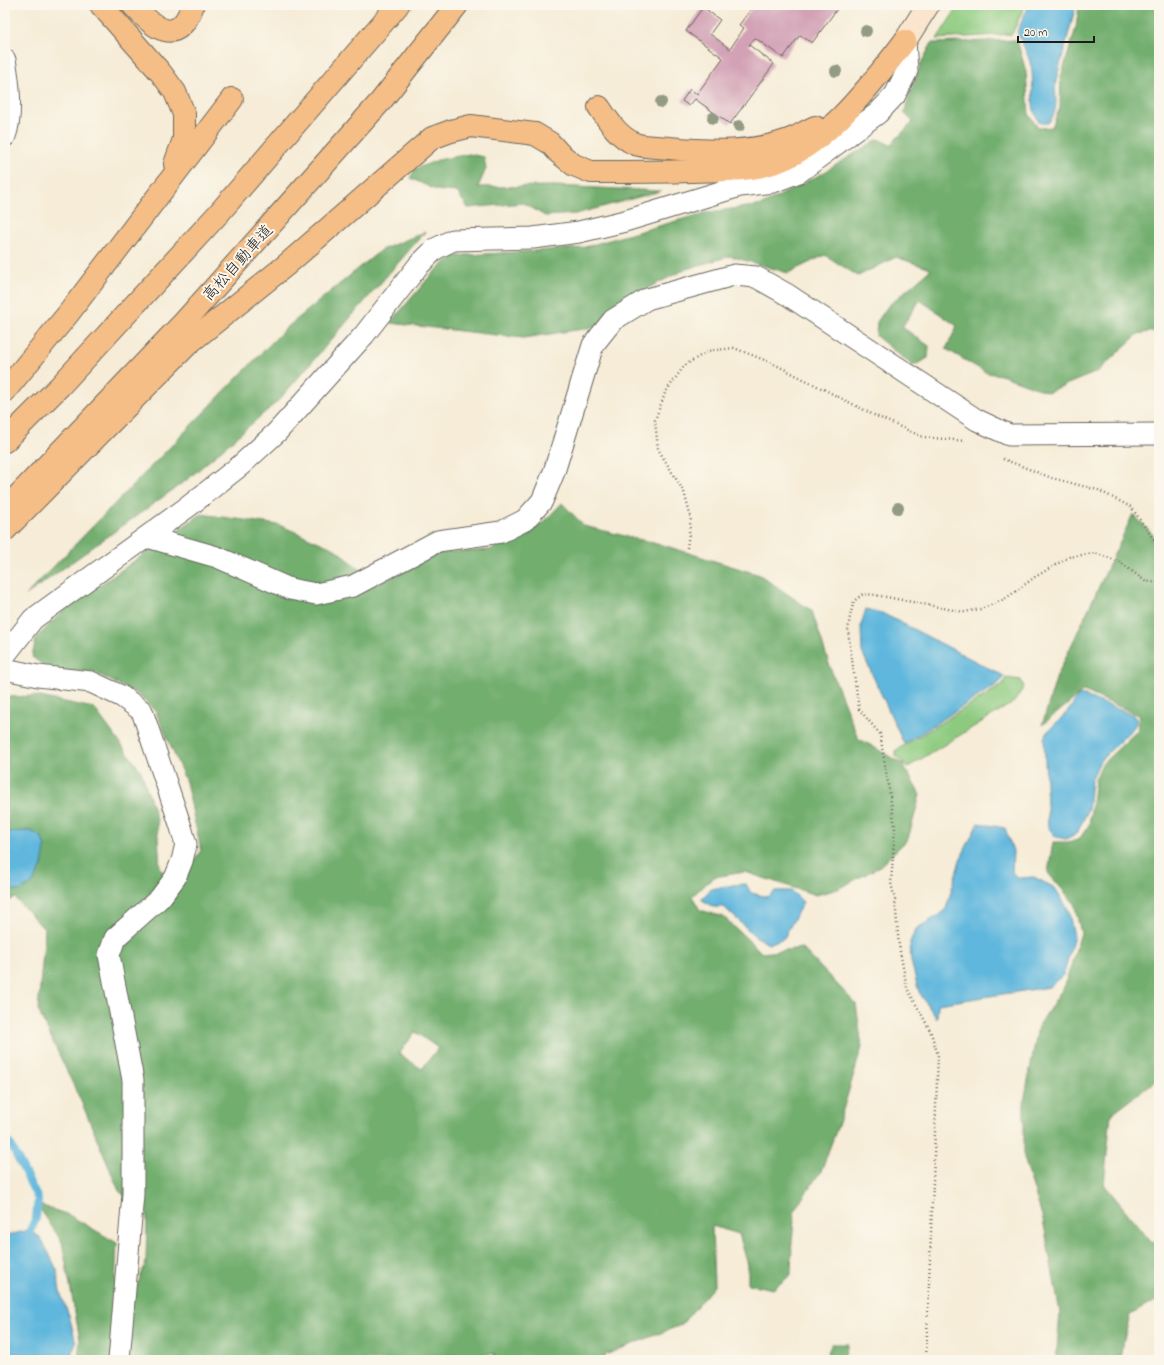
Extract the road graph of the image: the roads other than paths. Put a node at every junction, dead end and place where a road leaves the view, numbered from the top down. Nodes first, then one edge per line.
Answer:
1 (101, 5) edge
2 (133, 5) edge
3 (193, 5) edge
4 (398, 5) edge
5 (457, 5) edge
6 (928, 5) edge
7 (905, 41) junction
8 (5, 60) edge
9 (232, 99) dead end
10 (599, 107) dead end
11 (5, 136) edge
12 (160, 194) junction
13 (5, 391) edge
14 (1159, 434) edge
15 (5, 441) edge
16 (5, 509) edge
17 (5, 530) edge
18 (147, 537) junction
19 (5, 655) edge
20 (5, 669) edge
21 (119, 1360) edge

1 - 12 highway
2 - 3 highway
4 - 15 highway
5 - 16 highway, 高松自動車道
6 - 7 street
7 - 10 highway
7 - 17 highway
7 - 18 street
8 - 11 street
9 - 12 highway
12 - 13 highway
14 - 18 street
18 - 19 street
20 - 21 street

